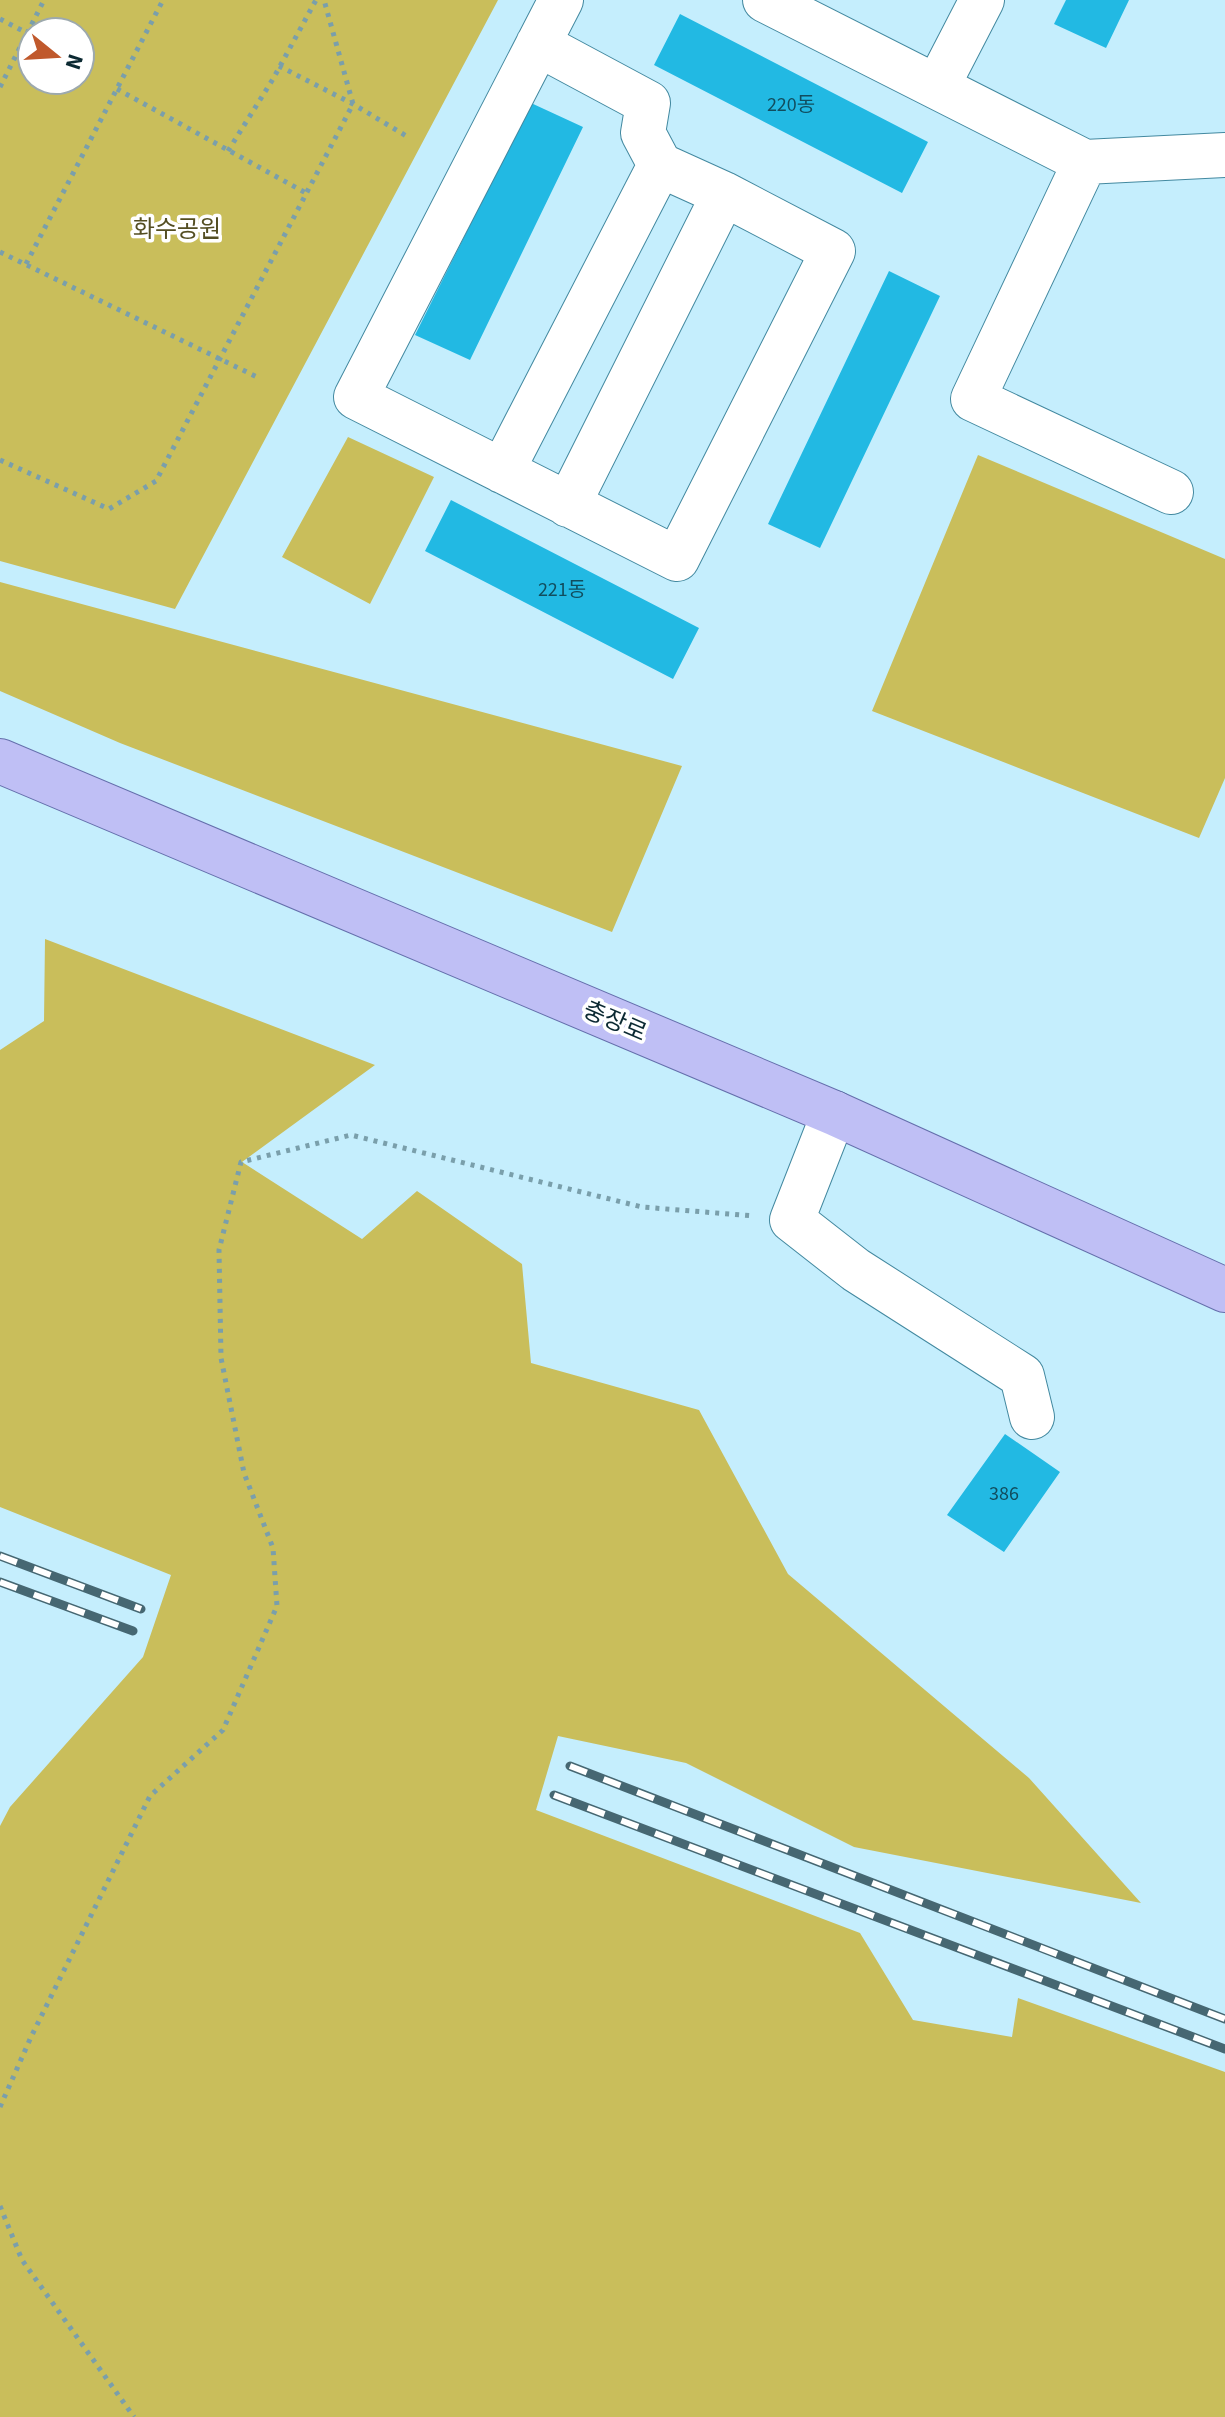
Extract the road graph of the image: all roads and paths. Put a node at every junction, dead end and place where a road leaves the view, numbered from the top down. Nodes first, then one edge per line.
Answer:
1 (163, 0) edge
2 (316, 0) edge
3 (324, 0) edge
4 (561, 0) edge
5 (765, 0) edge
6 (982, 0) edge
7 (538, 44) junction
8 (16, 55) edge
9 (279, 66) junction
10 (0, 87) edge
11 (937, 87) junction
12 (117, 89) junction
13 (353, 104) junction
14 (408, 137) dead end
15 (228, 151) junction
16 (1225, 155) edge
17 (1085, 162) junction
18 (660, 165) junction
19 (306, 193) junction
20 (724, 194) junction
21 (0, 252) edge
22 (26, 264) junction
23 (220, 359) junction
24 (259, 378) dead end
25 (0, 460) edge
26 (502, 471) junction
27 (1171, 492) dead end
28 (568, 505) junction
29 (0, 761) edge
30 (834, 1113) junction
31 (792, 1220) junction
32 (1225, 1290) edge
33 (1032, 1417) dead end
34 (0, 2107) edge
35 (0, 2206) edge
36 (134, 2417) edge

1 - 12 path
2 - 9 path
3 - 13 path
4 - 7 street
5 - 11 street
6 - 11 street
7 - 18 street
7 - 26 street
8 - 10 path
9 - 13 path
9 - 15 path
11 - 17 street
12 - 15 path
12 - 22 path
13 - 14 path
13 - 19 path
15 - 19 path
16 - 17 street
17 - 27 street
18 - 20 street
18 - 26 street
19 - 23 path
20 - 28 street
20 - 28 street
21 - 22 path
22 - 23 path
23 - 24 path
23 - 25 path
26 - 28 street
29 - 30 main road, 충장로
30 - 31 street
30 - 32 main road, 충장로
31 - 33 street
31 - 34 path
35 - 36 path

